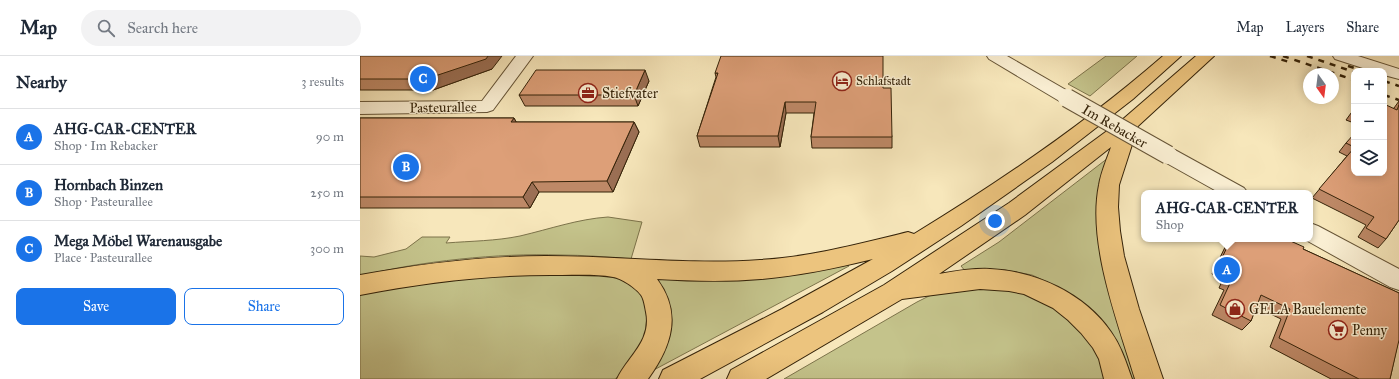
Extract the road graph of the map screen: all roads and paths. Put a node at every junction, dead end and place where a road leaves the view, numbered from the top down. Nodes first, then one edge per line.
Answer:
1 (525, 56) edge
2 (994, 56) edge
3 (1173, 56) edge
4 (1206, 56) edge
5 (1341, 56) edge
6 (1399, 74) edge
7 (360, 108) edge
8 (1129, 124) junction
9 (1232, 190) edge
10 (1313, 234) edge
11 (926, 237) junction
12 (620, 269) junction
13 (1399, 280) edge
14 (360, 285) edge
15 (893, 292) junction
16 (631, 379) edge
17 (673, 379) edge
18 (741, 379) edge
19 (1118, 379) edge
20 (1149, 379) edge

1 - 7 street, Pasteurallee
2 - 9 street, Im Rebacker, bridge
3 - 11 highway
4 - 8 highway
5 - 6 street
8 - 15 highway
8 - 20 highway
10 - 13 street
11 - 12 highway
11 - 17 highway
12 - 14 highway
12 - 16 highway
15 - 18 highway
15 - 19 highway

